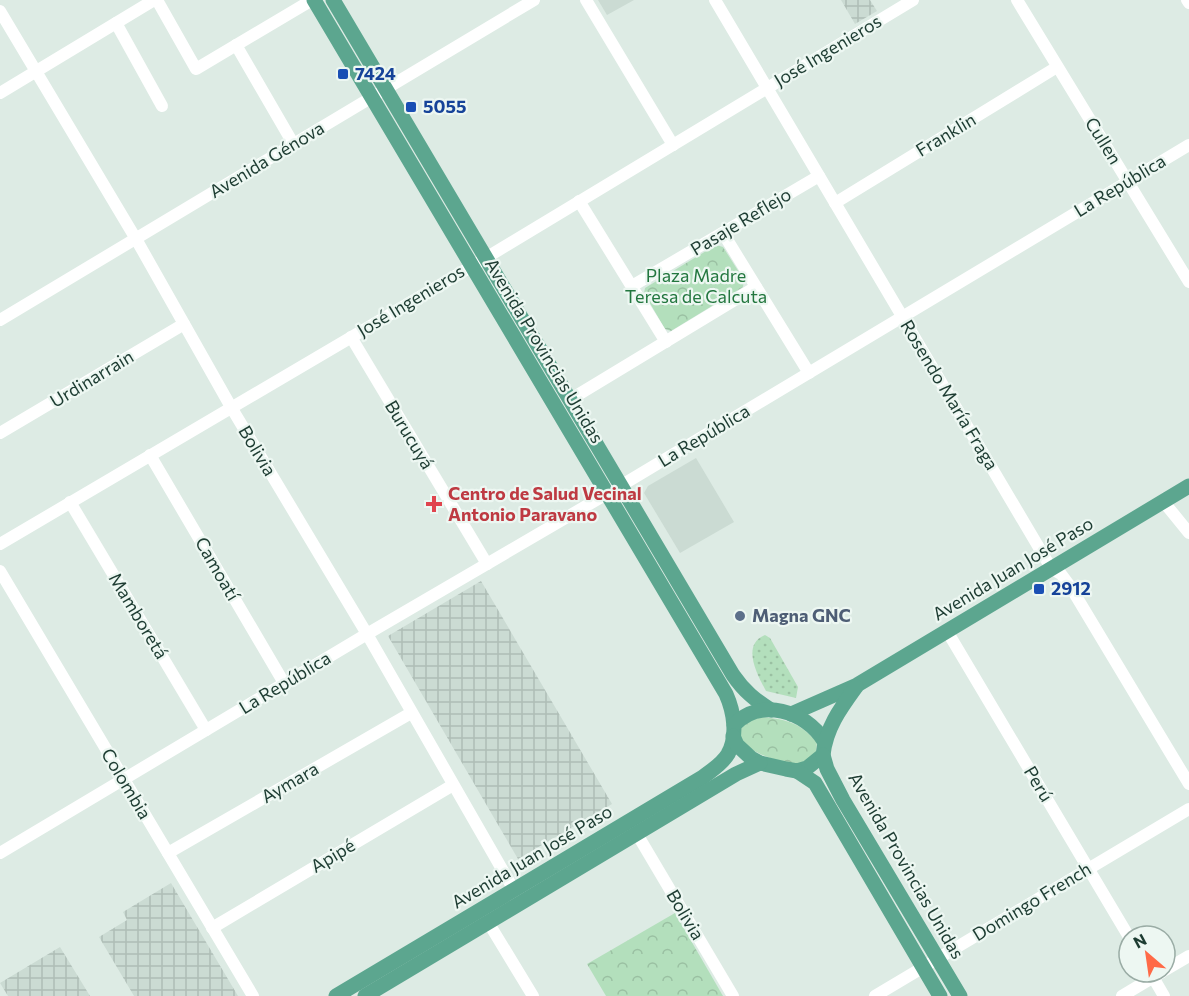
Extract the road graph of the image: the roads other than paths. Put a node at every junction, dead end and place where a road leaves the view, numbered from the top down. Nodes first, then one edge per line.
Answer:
1 (156, 0) edge
2 (313, 0) edge
3 (333, 0) edge
4 (534, 0) edge
5 (586, 0) edge
6 (715, 0) edge
7 (913, 0) edge
8 (1017, 0) edge
9 (0, 11) edge
10 (116, 23) junction
11 (236, 45) junction
12 (1057, 68) junction
13 (36, 71) junction
14 (387, 88) junction
15 (767, 88) junction
16 (0, 93) edge
17 (372, 98) junction
18 (162, 106) dead end
19 (294, 145) junction
20 (673, 145) junction
21 (1189, 145) edge
22 (819, 176) junction
23 (1128, 181) junction
24 (579, 201) junction
25 (835, 203) junction
26 (723, 233) junction
27 (136, 239) junction
28 (486, 257) junction
29 (471, 266) junction
30 (1189, 282) edge
31 (632, 286) junction
32 (756, 287) junction
33 (903, 317) junction
34 (0, 320) edge
35 (184, 324) junction
36 (351, 337) junction
37 (666, 342) junction
38 (809, 373) junction
39 (571, 399) junction
40 (231, 407) junction
41 (0, 434) edge
42 (150, 454) junction
43 (622, 486) junction
44 (1189, 486) edge
45 (607, 494) junction
46 (1163, 501) junction
47 (70, 502) junction
48 (1189, 533) edge
49 (0, 544) edge
50 (487, 564) junction
51 (1052, 568) junction
52 (0, 571) edge
53 (947, 631) junction
54 (367, 634) junction
55 (284, 683) junction
56 (857, 685) junction
57 (771, 710) junction
58 (411, 712) junction
59 (791, 714) junction
60 (206, 730) junction
61 (733, 731) junction
62 (824, 748) junction
63 (760, 763) junction
64 (797, 771) junction
65 (124, 779) junction
66 (1189, 784) edge
67 (453, 785) junction
68 (1189, 809) edge
69 (637, 834) junction
70 (0, 853) edge
71 (168, 853) junction
72 (1088, 869) junction
73 (514, 890) junction
74 (487, 906) junction
75 (488, 922) junction
76 (1121, 924) edge
77 (212, 928) junction
78 (938, 959) junction
79 (923, 968) junction
80 (1141, 984) edge
81 (253, 996) edge
82 (336, 996) edge
83 (365, 996) edge
84 (533, 996) edge
85 (733, 996) edge
86 (875, 996) edge
87 (940, 996) edge
88 (960, 996) edge
89 (1122, 996) edge

1 - 10 street
1 - 11 street
2 - 11 street
2 - 17 main road, Avenida Provincias Unidas
3 - 14 main road, Avenida Provincias Unidas
4 - 14 street, Avenida Génova
5 - 20 street
6 - 15 street, Rosendo María Fraga
7 - 15 street, José Ingenieros
8 - 12 street, Cullen
9 - 13 street, Bolivia
10 - 13 street
10 - 18 street
11 - 19 street
12 - 23 street, Cullen
12 - 25 street, Franklin
13 - 16 street
13 - 27 street, Bolivia
14 - 17 street, Avenida Génova
14 - 28 main road, Avenida Provincias Unidas
15 - 20 street, José Ingenieros
15 - 22 street, Rosendo María Fraga
17 - 19 street, Avenida Génova
17 - 29 main road, Avenida Provincias Unidas
19 - 27 street, Avenida Génova
20 - 24 street, José Ingenieros
21 - 23 street, La República
22 - 25 street, Rosendo María Fraga
22 - 26 street, Pasaje Reflejo
23 - 30 street, Cullen
23 - 33 street, La República
24 - 28 street, José Ingenieros
24 - 31 street
25 - 33 street, Rosendo María Fraga
26 - 31 street, Pasaje Reflejo
26 - 32 street
27 - 34 street, Avenida Génova
27 - 35 street, Bolivia
28 - 29 street, José Ingenieros
28 - 39 main road, Avenida Provincias Unidas
29 - 36 street, José Ingenieros
29 - 45 main road, Avenida Provincias Unidas
31 - 37 street
32 - 37 street
32 - 38 street
33 - 38 street, La República
33 - 51 street, Rosendo María Fraga
35 - 40 street, Bolivia
35 - 41 street, Urdinarrain
36 - 40 street, José Ingenieros
36 - 50 street, Burucuyá
37 - 39 street
38 - 43 street, La República
39 - 43 main road, Avenida Provincias Unidas
40 - 42 street, José Ingenieros
40 - 54 street, Bolivia
42 - 47 street, José Ingenieros
42 - 55 street, Camoatí
43 - 45 street, La República
43 - 57 main road, Avenida Provincias Unidas
44 - 46 main road, Avenida Juan José Paso
45 - 50 street, La República
45 - 61 main road, Avenida Provincias Unidas
46 - 48 street
46 - 51 main road, Avenida Juan José Paso
47 - 49 street, José Ingenieros
47 - 60 street, Mamboretá
50 - 54 street, La República
51 - 53 main road, Avenida Juan José Paso
51 - 66 street, Rosendo María Fraga
52 - 65 street, Colombia
53 - 56 main road, Avenida Juan José Paso
53 - 72 street, Perú
54 - 55 street, La República
54 - 58 street, Bolivia
55 - 60 street, La República
56 - 59 main road, Avenida Juan José Paso
56 - 62 main road, Avenida Juan José Paso
57 - 59 main road
57 - 61 main road
58 - 67 street, Bolivia
58 - 71 street, Aymara
59 - 62 main road
60 - 65 street, La República
61 - 63 main road
61 - 73 main road, Avenida Juan José Paso
62 - 64 main road
62 - 78 main road, Avenida Provincias Unidas
63 - 64 main road
63 - 69 main road, Avenida Juan José Paso
64 - 79 main road, Avenida Provincias Unidas
65 - 70 street, La República
65 - 71 street, Colombia
67 - 73 street, Bolivia
67 - 77 street, Apipé
68 - 72 street, Domingo French
69 - 75 main road, Avenida Juan José Paso
69 - 85 street, Bolivia
71 - 77 street, Colombia
72 - 76 street, Perú
72 - 78 street, Domingo French
73 - 74 main road, Avenida Juan José Paso
74 - 75 street
74 - 82 main road, Avenida Juan José Paso
75 - 83 main road, Avenida Juan José Paso
75 - 84 street
77 - 81 street, Colombia
78 - 79 street, Domingo French
78 - 88 main road, Avenida Provincias Unidas
79 - 86 street, Domingo French
79 - 87 main road, Avenida Provincias Unidas
80 - 89 street

